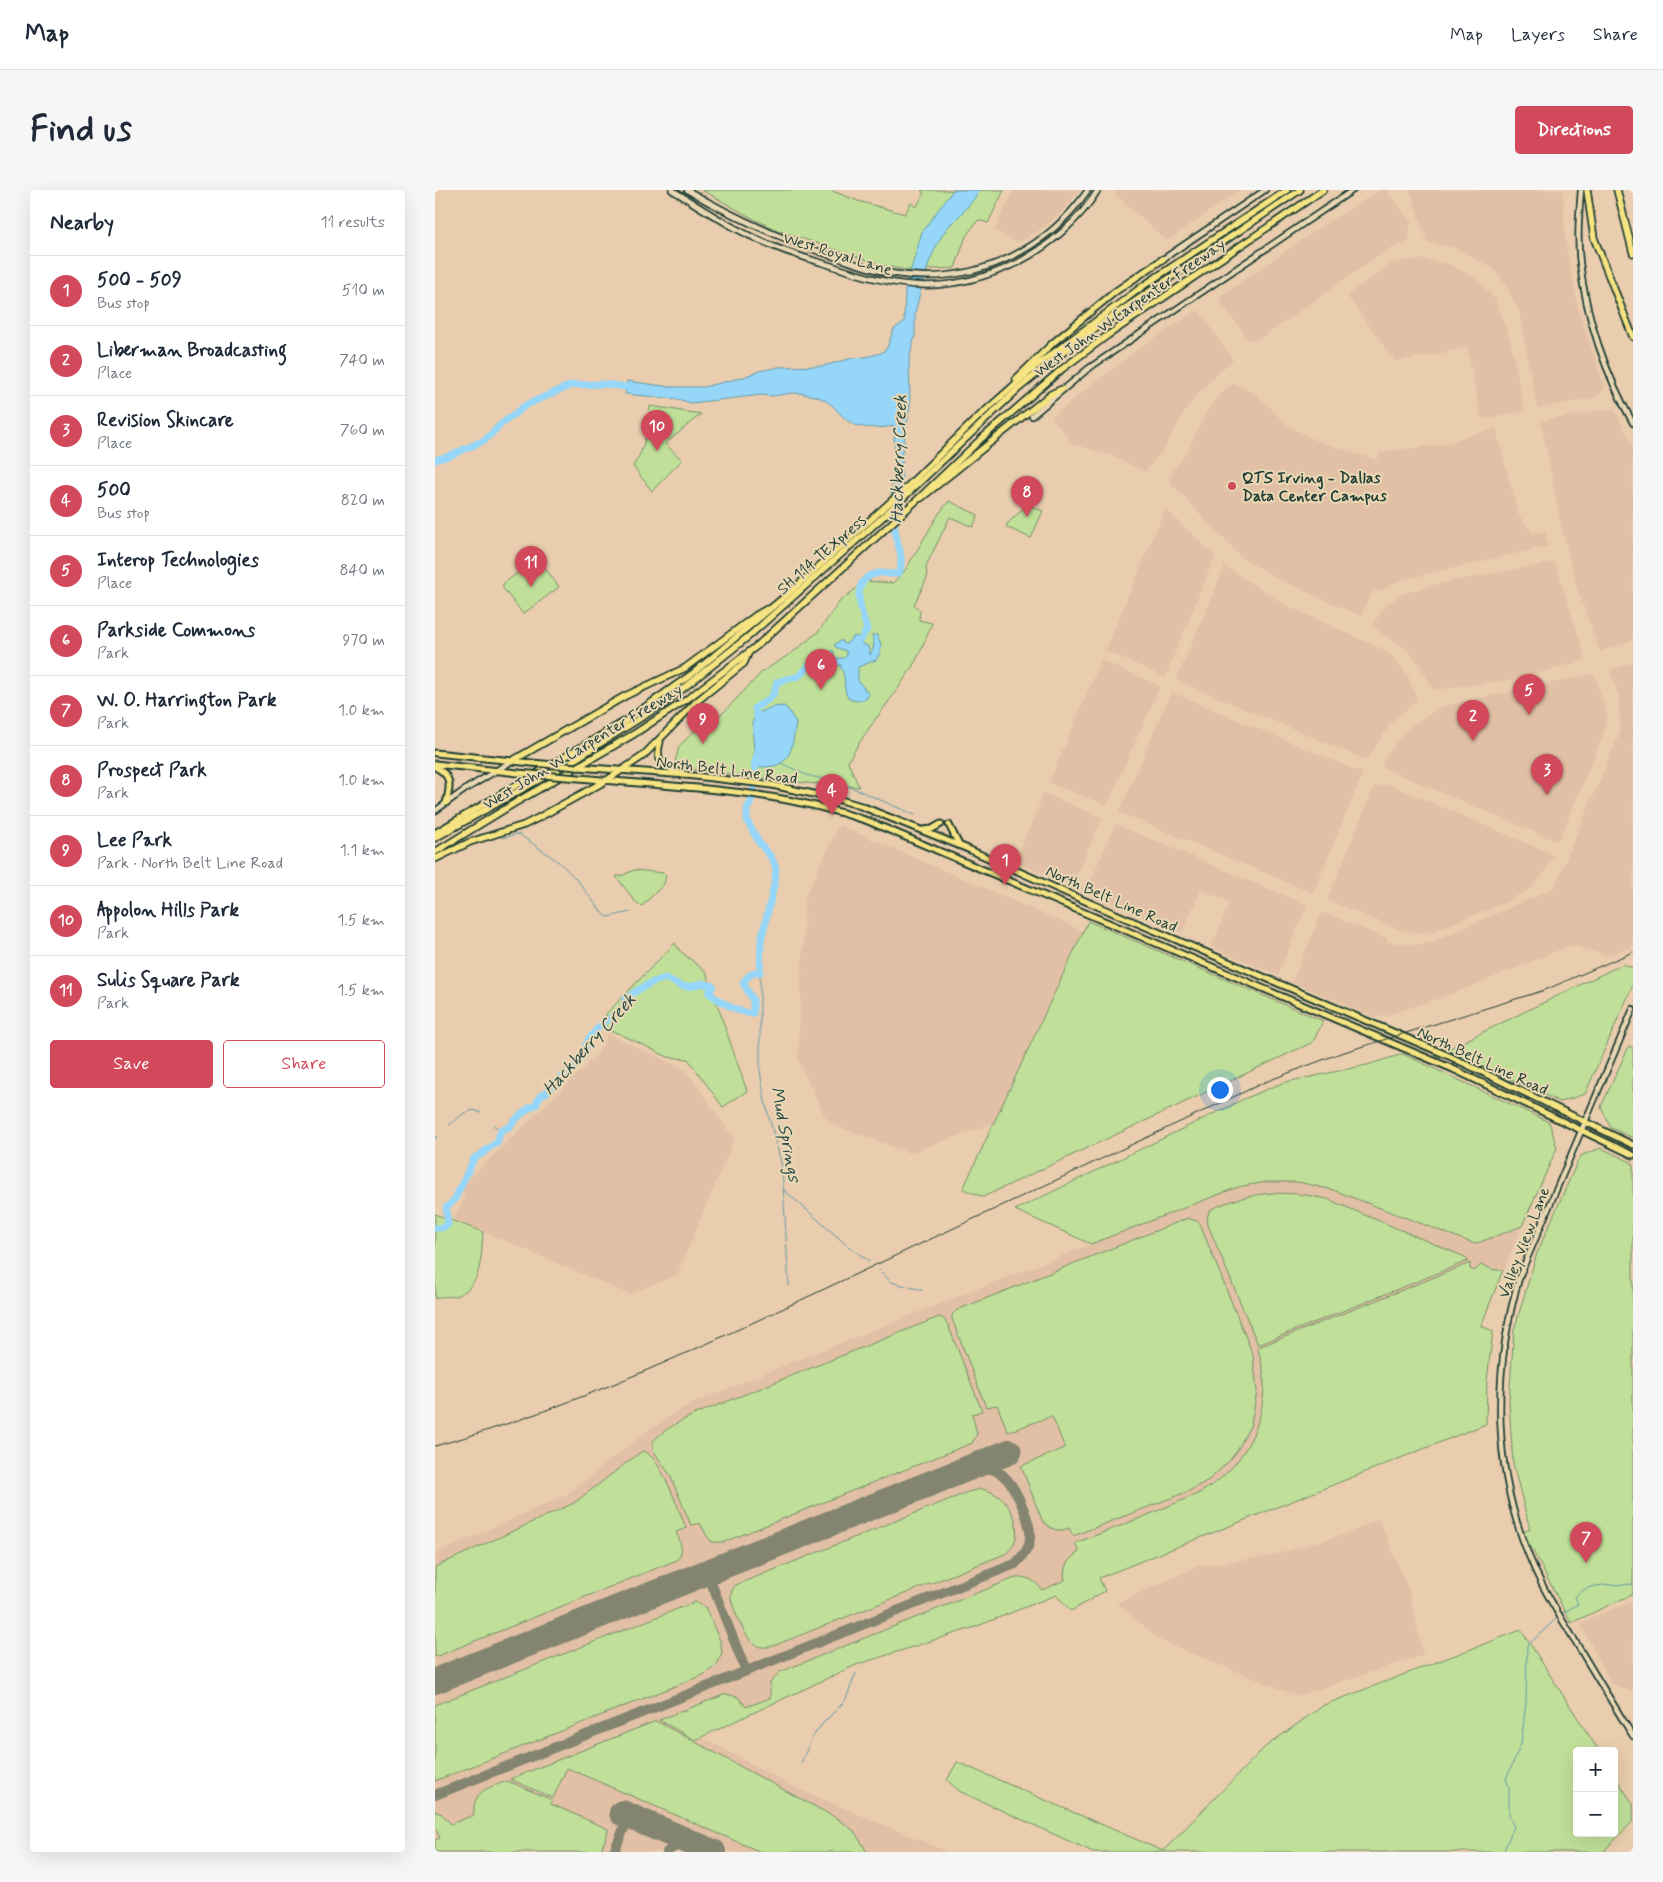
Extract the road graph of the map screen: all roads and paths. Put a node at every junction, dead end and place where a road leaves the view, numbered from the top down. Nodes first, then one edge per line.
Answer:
1 (672, 190) edge
2 (687, 190) edge
3 (1088, 190) edge
4 (1098, 190) edge
5 (1265, 190) edge
6 (1287, 190) edge
7 (1298, 190) edge
8 (1323, 190) edge
9 (1353, 190) edge
10 (1581, 190) edge
11 (1587, 190) edge
12 (1617, 190) edge
13 (1225, 231) junction
14 (1633, 253) edge
15 (1163, 259) joint
16 (851, 262) junction
17 (848, 272) junction
18 (1633, 337) edge
19 (1062, 389) junction
20 (1002, 395) junction
21 (1032, 416) dead end
22 (1633, 424) edge
23 (917, 500) junction
24 (777, 603) junction
25 (749, 652) junction
26 (660, 740) junction
27 (435, 753) edge
28 (512, 761) junction
29 (435, 766) edge
30 (497, 770) junction
31 (621, 772) junction
32 (686, 775) junction
33 (607, 780) junction
34 (446, 803) junction
35 (435, 811) edge
36 (941, 824) dead end
37 (949, 825) dead end
38 (922, 830) junction
39 (435, 833) edge
40 (435, 838) edge
41 (959, 846) junction
42 (435, 852) edge
43 (435, 859) edge
44 (1216, 957) junction
45 (1212, 966) junction
46 (1633, 1009) edge
47 (1584, 1122) junction
48 (1581, 1132) junction
49 (1633, 1145) edge
50 (1633, 1155) edge
51 (1633, 1736) edge

1 - 17 main road, West Royal Lane
2 - 16 main road, West Royal Lane
3 - 16 main road, West Royal Lane
4 - 17 main road, West Royal Lane
5 - 15 main road, West John W Carpenter Freeway
6 - 13 highway, West John W Carpenter Freeway
7 - 13 highway
7 - 40 highway, SH 114 TEXpress
8 - 23 highway, West John W Carpenter Freeway
9 - 19 main road, West John W Carpenter Freeway
10 - 22 main road
11 - 18 highway
12 - 14 highway
13 - 20 highway, West John W Carpenter Freeway
15 - 20 highway
16 - 17 main road
19 - 21 main road, West John W Carpenter Freeway
19 - 23 highway
20 - 24 highway, West John W Carpenter Freeway
23 - 25 highway, West John W Carpenter Freeway
24 - 28 highway
24 - 39 highway, West John W Carpenter Freeway
25 - 26 highway
25 - 42 highway, West John W Carpenter Freeway
26 - 31 highway
26 - 32 highway
27 - 28 main road, North Belt Line Road
28 - 30 main road, West John W Carpenter Freeway
28 - 31 main road, North Belt Line Road, bridge
29 - 30 main road, North Belt Line Road
29 - 34 main road
30 - 33 main road, North Belt Line Road, bridge
30 - 34 main road, West John W Carpenter Freeway
31 - 32 main road, North Belt Line Road
31 - 33 highway
32 - 38 main road, North Belt Line Road
33 - 43 highway
33 - 45 main road, North Belt Line Road
34 - 35 main road, West John W Carpenter Freeway
36 - 38 main road
37 - 41 main road
38 - 41 main road, North Belt Line Road
41 - 44 main road, North Belt Line Road
44 - 45 main road
44 - 47 main road, North Belt Line Road
45 - 48 main road, North Belt Line Road
46 - 47 main road, Valley View Lane
47 - 48 main road, Valley View Lane
47 - 49 main road, North Belt Line Road
48 - 50 main road, North Belt Line Road
48 - 51 main road, Valley View Lane

